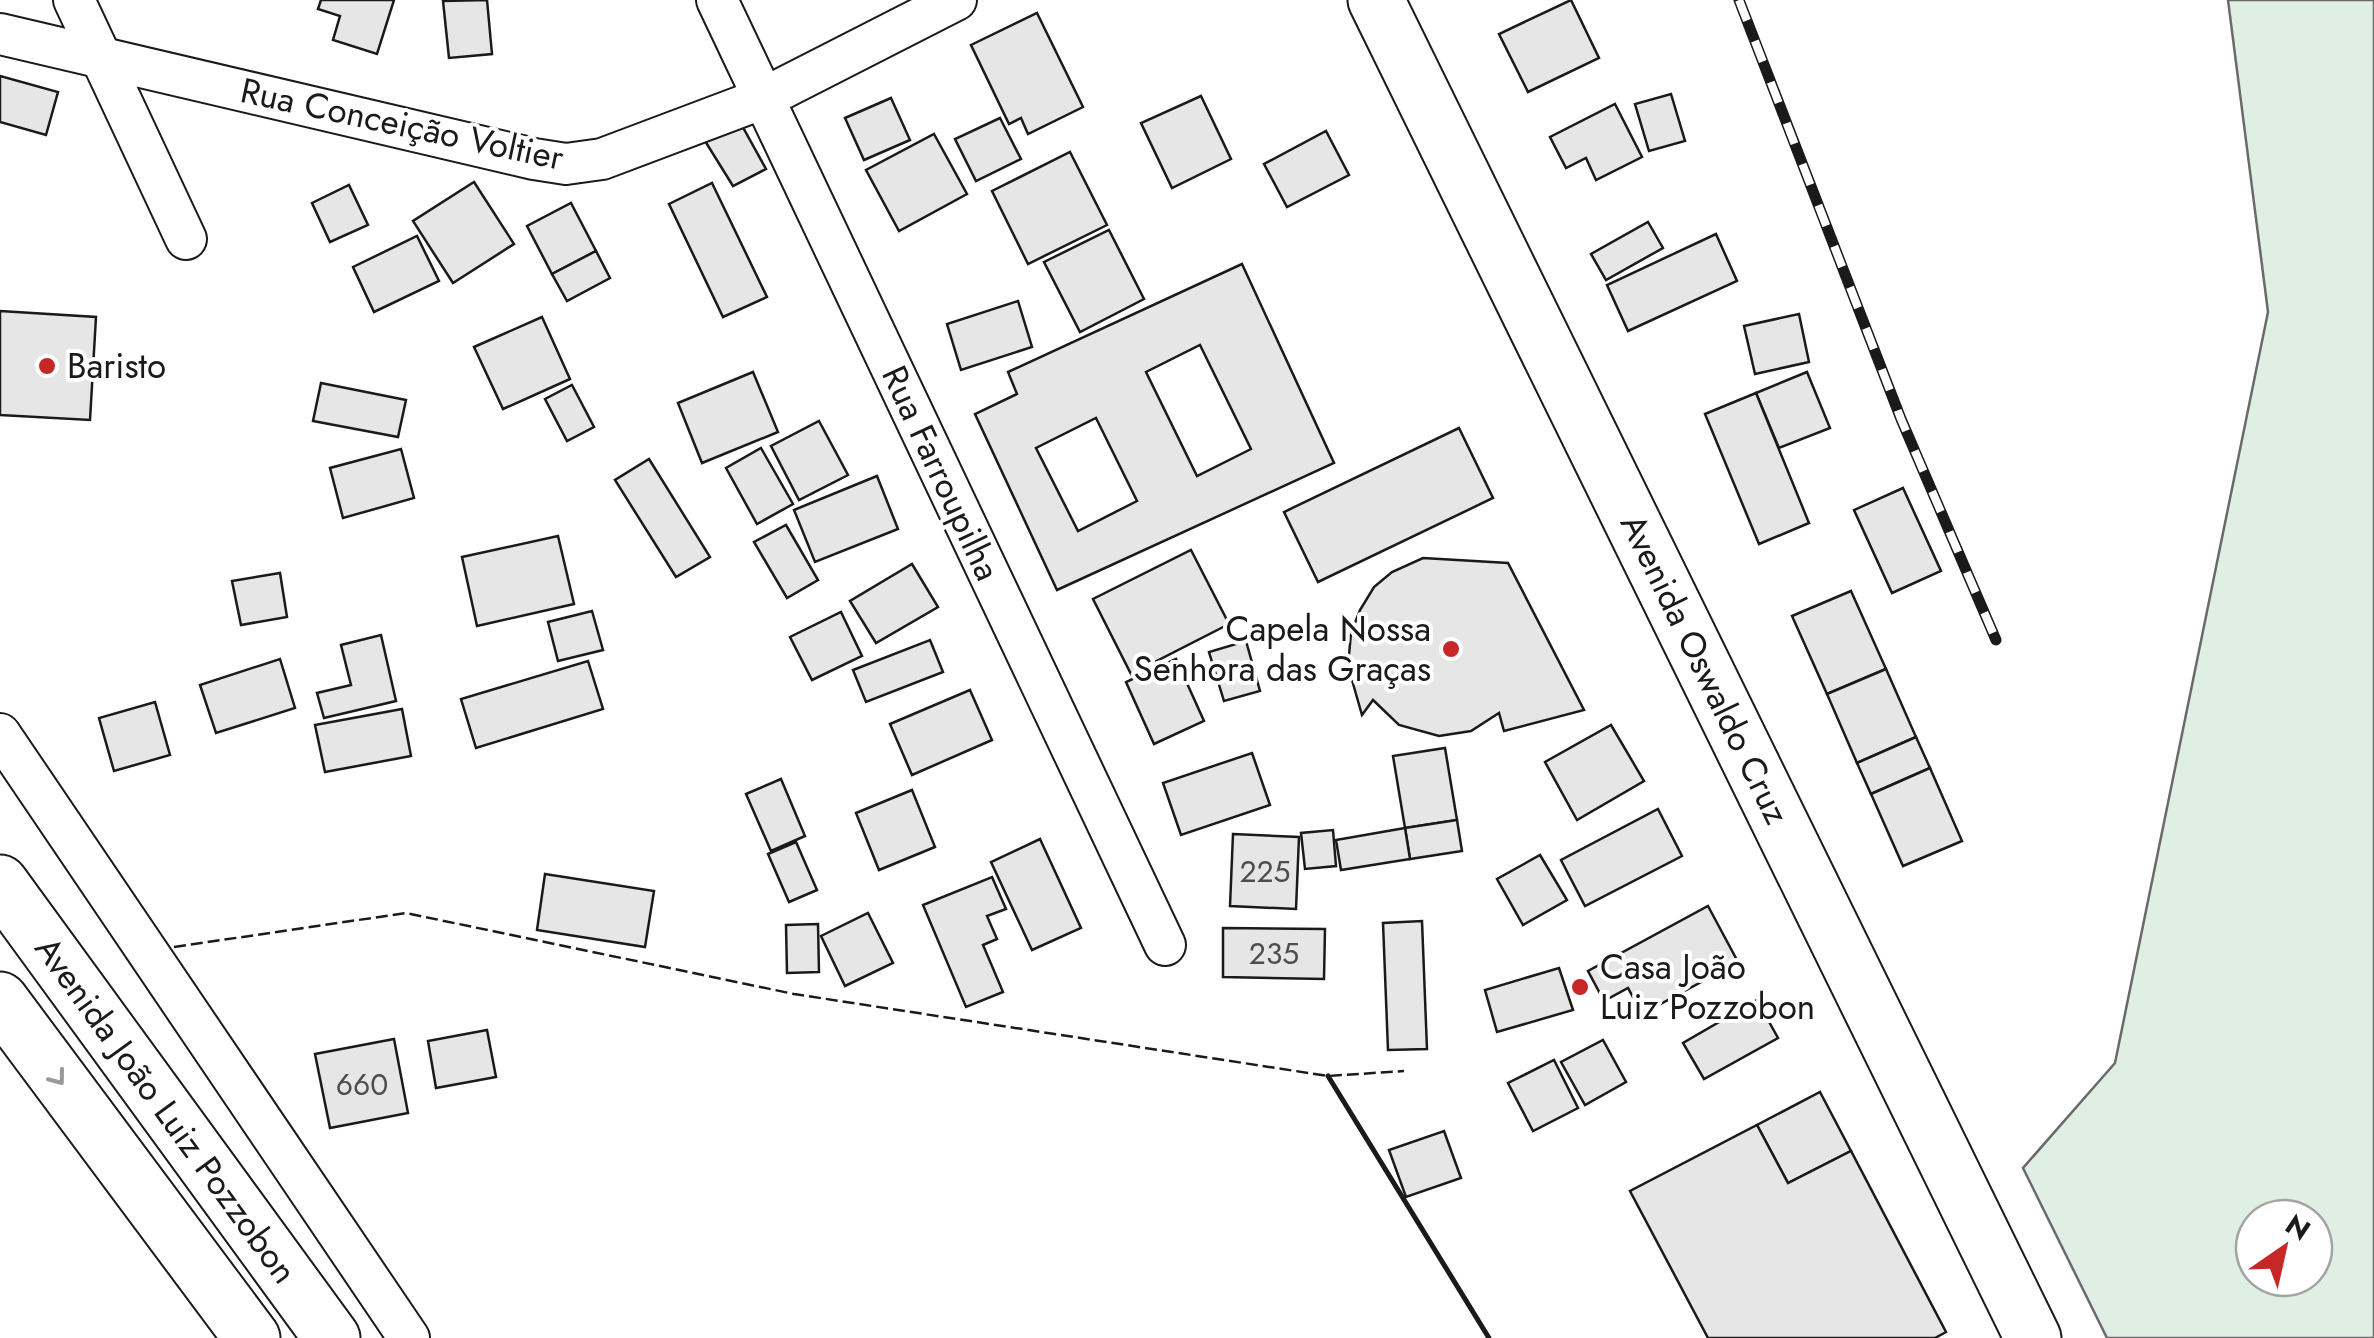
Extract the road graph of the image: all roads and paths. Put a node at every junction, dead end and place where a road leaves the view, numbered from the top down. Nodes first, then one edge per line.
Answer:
1 (74, 0) edge
2 (717, 0) edge
3 (956, 0) edge
4 (1376, 0) edge
5 (0, 34) edge
6 (102, 58) junction
7 (764, 98) junction
8 (186, 239) dead end
9 (0, 734) edge
10 (0, 883) edge
11 (1166, 945) dead end
12 (0, 1000) edge
13 (2030, 1337) edge
14 (252, 1338) edge
15 (332, 1338) edge
16 (409, 1338) edge

1 - 6 street
2 - 7 street, Rua Farroupilha
3 - 7 street, Rua Conceição Voltier
4 - 13 street, Avenida Oswaldo Cruz
5 - 6 street, Rua Conceição Voltier
6 - 7 street, Rua Conceição Voltier
6 - 8 street
7 - 11 street, Rua Farroupilha
9 - 16 street
10 - 15 street, Avenida João Luiz Pozzobon
12 -> 14 street, Avenida João Luiz Pozzobon

